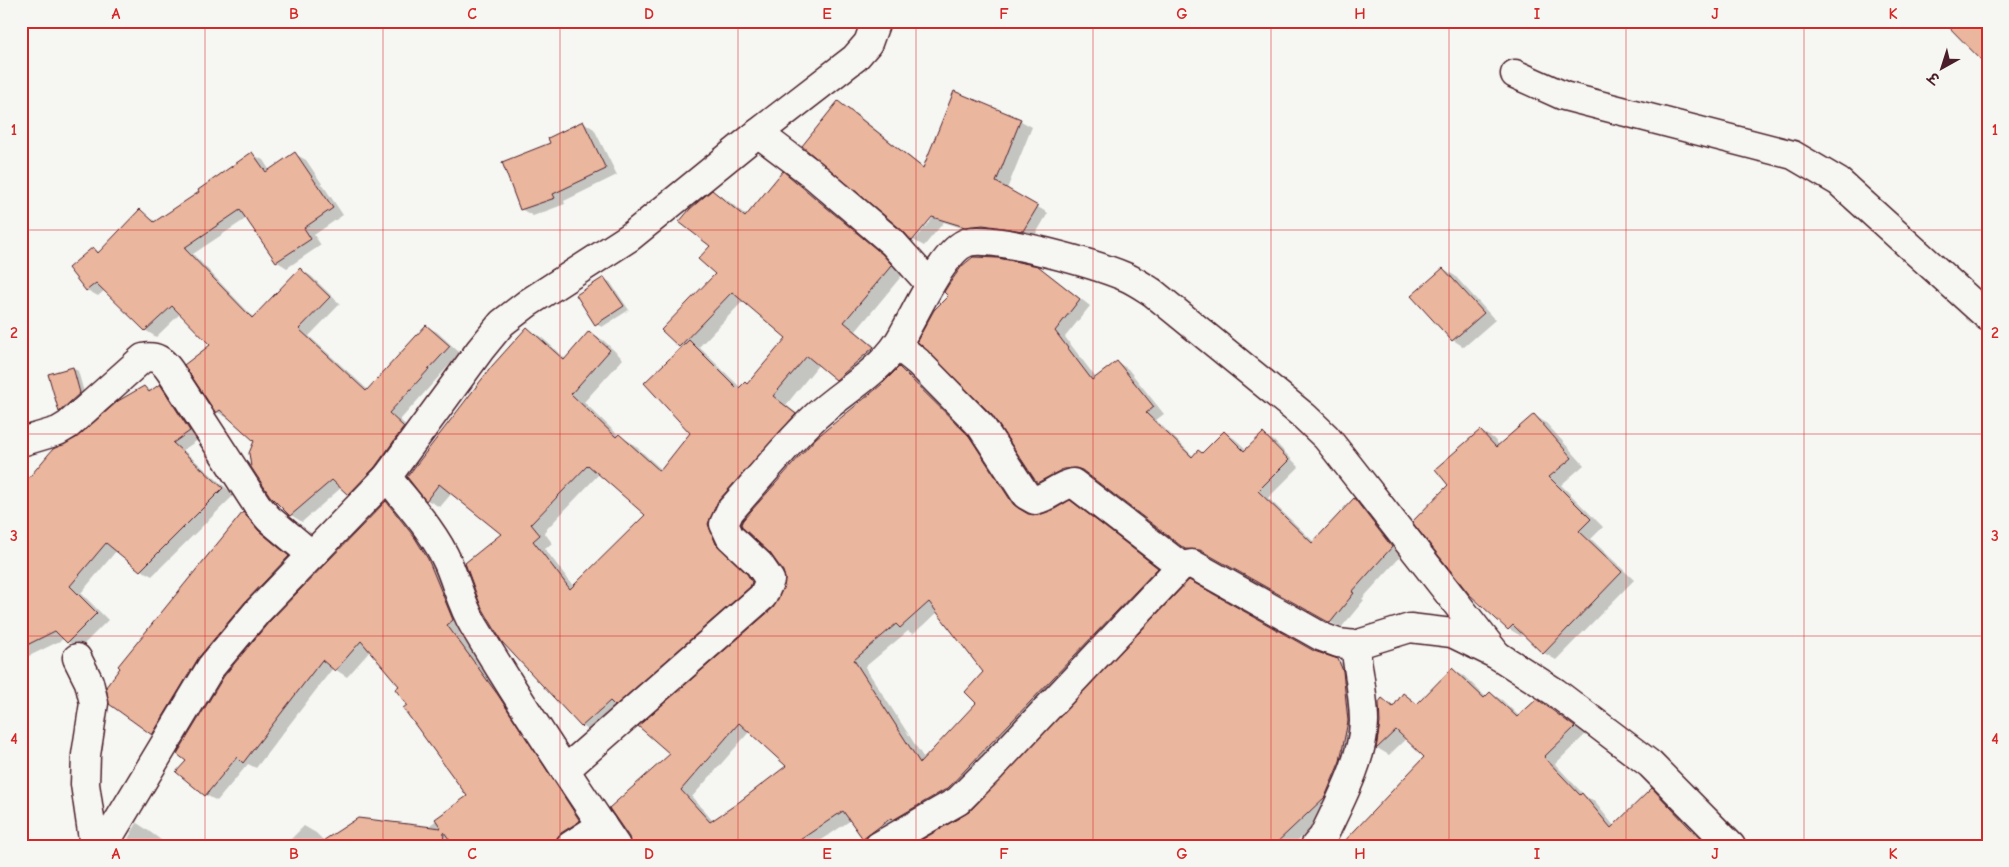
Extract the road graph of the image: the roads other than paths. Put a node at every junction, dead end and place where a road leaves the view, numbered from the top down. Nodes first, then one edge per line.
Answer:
1 (876, 21) edge
2 (1515, 74) dead end
3 (758, 133) junction
4 (930, 284) junction
5 (1988, 318) edge
6 (897, 345) junction
7 (21, 442) edge
8 (387, 477) junction
9 (312, 555) junction
10 (1181, 566) junction
11 (1355, 645) junction
12 (1497, 655) junction
13 (77, 658) dead end
14 (565, 770) junction
15 (609, 835) edge
16 (94, 846) edge
17 (106, 846) edge
18 (570, 846) edge
19 (879, 846) edge
20 (1315, 846) edge
21 (1731, 846) edge

1 - 3 street
2 - 5 street
3 - 4 street
3 - 8 street
4 - 6 street
4 - 12 street
6 - 10 street
6 - 14 street
7 - 9 street
8 - 9 street
8 - 14 street
9 - 17 street
10 - 11 street
10 - 19 street
11 - 12 street
11 - 20 street
12 - 21 street
13 - 16 street
14 - 15 street
15 - 18 street

